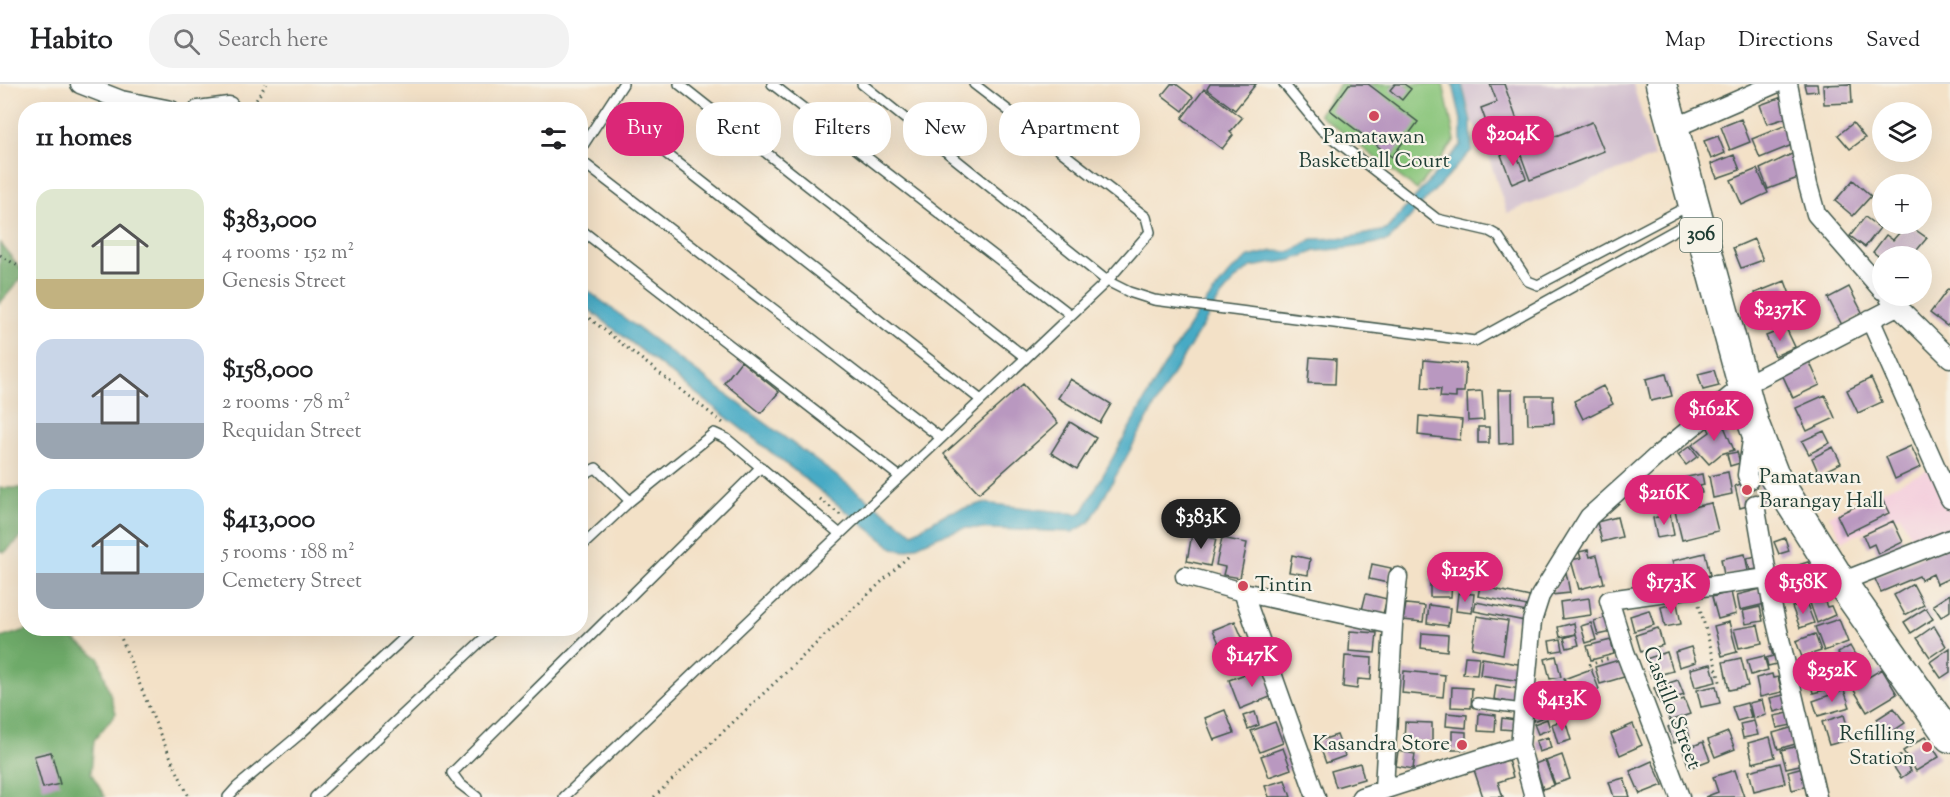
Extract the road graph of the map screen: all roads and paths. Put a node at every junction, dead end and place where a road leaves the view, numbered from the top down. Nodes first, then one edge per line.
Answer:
1 (80, 84) edge
2 (266, 84) edge
3 (623, 84) edge
4 (679, 84) edge
5 (772, 84) edge
6 (862, 84) edge
7 (974, 84) edge
8 (1284, 84) edge
9 (1661, 84) edge
10 (1775, 84) edge
11 (1788, 84) edge
12 (131, 102) edge
13 (255, 102) edge
14 (612, 102) edge
15 (606, 111) edge
16 (1674, 128) junction
17 (588, 138) edge
18 (669, 156) edge
19 (588, 166) edge
20 (1695, 211) junction
21 (588, 235) edge
22 (0, 255) edge
23 (18, 266) edge
24 (1872, 278) edge
25 (1107, 281) junction
26 (1886, 306) edge
27 (1897, 306) edge
28 (1071, 315) junction
29 (588, 317) edge
30 (1870, 319) junction
31 (1026, 358) junction
32 (1950, 358) edge
33 (1743, 386) junction
34 (981, 400) junction
35 (1754, 425) junction
36 (730, 428) dead end
37 (941, 438) junction
38 (761, 467) junction
39 (588, 472) edge
40 (900, 477) junction
41 (1749, 480) tunnel mouth
42 (814, 494) dead end
43 (1950, 499) edge
44 (630, 501) junction
45 (1755, 504) tunnel mouth
46 (852, 522) junction
47 (840, 534) junction
48 (1950, 539) edge
49 (588, 540) edge
50 (911, 554) dead end
51 (1185, 576) dead end
52 (1398, 577) dead end
53 (1767, 578) junction
54 (1842, 584) junction
55 (1695, 588) junction
56 (1243, 592) junction
57 (1773, 609) junction
58 (1393, 625) junction
59 (120, 636) edge
60 (406, 636) edge
61 (486, 636) edge
62 (1625, 652) junction
63 (1589, 665) dead end
64 (1721, 685) dead end
65 (1477, 703) dead end
66 (1523, 709) junction
67 (1950, 737) edge
68 (1520, 746) junction
69 (1384, 789) junction
70 (189, 797) edge
71 (228, 797) edge
72 (315, 797) edge
73 (477, 797) edge
74 (564, 797) edge
75 (654, 797) edge
76 (1316, 797) edge
77 (1361, 797) edge
78 (1534, 797) edge
79 (1680, 797) edge
80 (1817, 797) edge

1 - 12 street
2 - 13 path
3 - 14 lane
4 - 31 lane
5 - 28 lane
6 - 25 lane
7 - 25 lane
8 - 20 lane
9 - 16 main road, 306
10 - 16 street
11 - 24 street
15 - 17 lane
16 - 20 main road, 306
18 - 34 lane
19 - 37 lane
20 - 25 lane
20 - 33 main road, 306
21 - 40 lane
22 - 23 path
25 - 28 lane
26 - 30 street
27 - 32 street
28 - 31 lane
29 - 36 path
30 - 33 street
30 - 43 street
31 - 34 lane
33 - 35 main road, 306
33 - 66 street
34 - 37 lane
35 - 41 street
35 - 54 main road, 306
37 - 40 lane
38 - 44 lane
38 - 47 lane
38 - 73 lane
39 - 44 lane
40 - 46 lane
42 - 46 path
44 - 49 lane
45 - 53 street
46 - 47 lane
47 - 74 lane
48 - 54 street
50 - 75 path
51 - 56 street
52 - 58 street
53 - 55 street
53 - 57 street
54 - 57 path
54 - 67 main road, 306
55 - 62 street, Castillo Street
55 - 64 path
56 - 58 street
56 - 76 street
57 - 80 street
58 - 69 street
59 - 70 path
60 - 71 lane
61 - 72 lane
62 - 63 path
62 - 79 street, Castillo Street
65 - 66 lane
66 - 68 street
68 - 69 street
68 - 78 street
69 - 77 street

